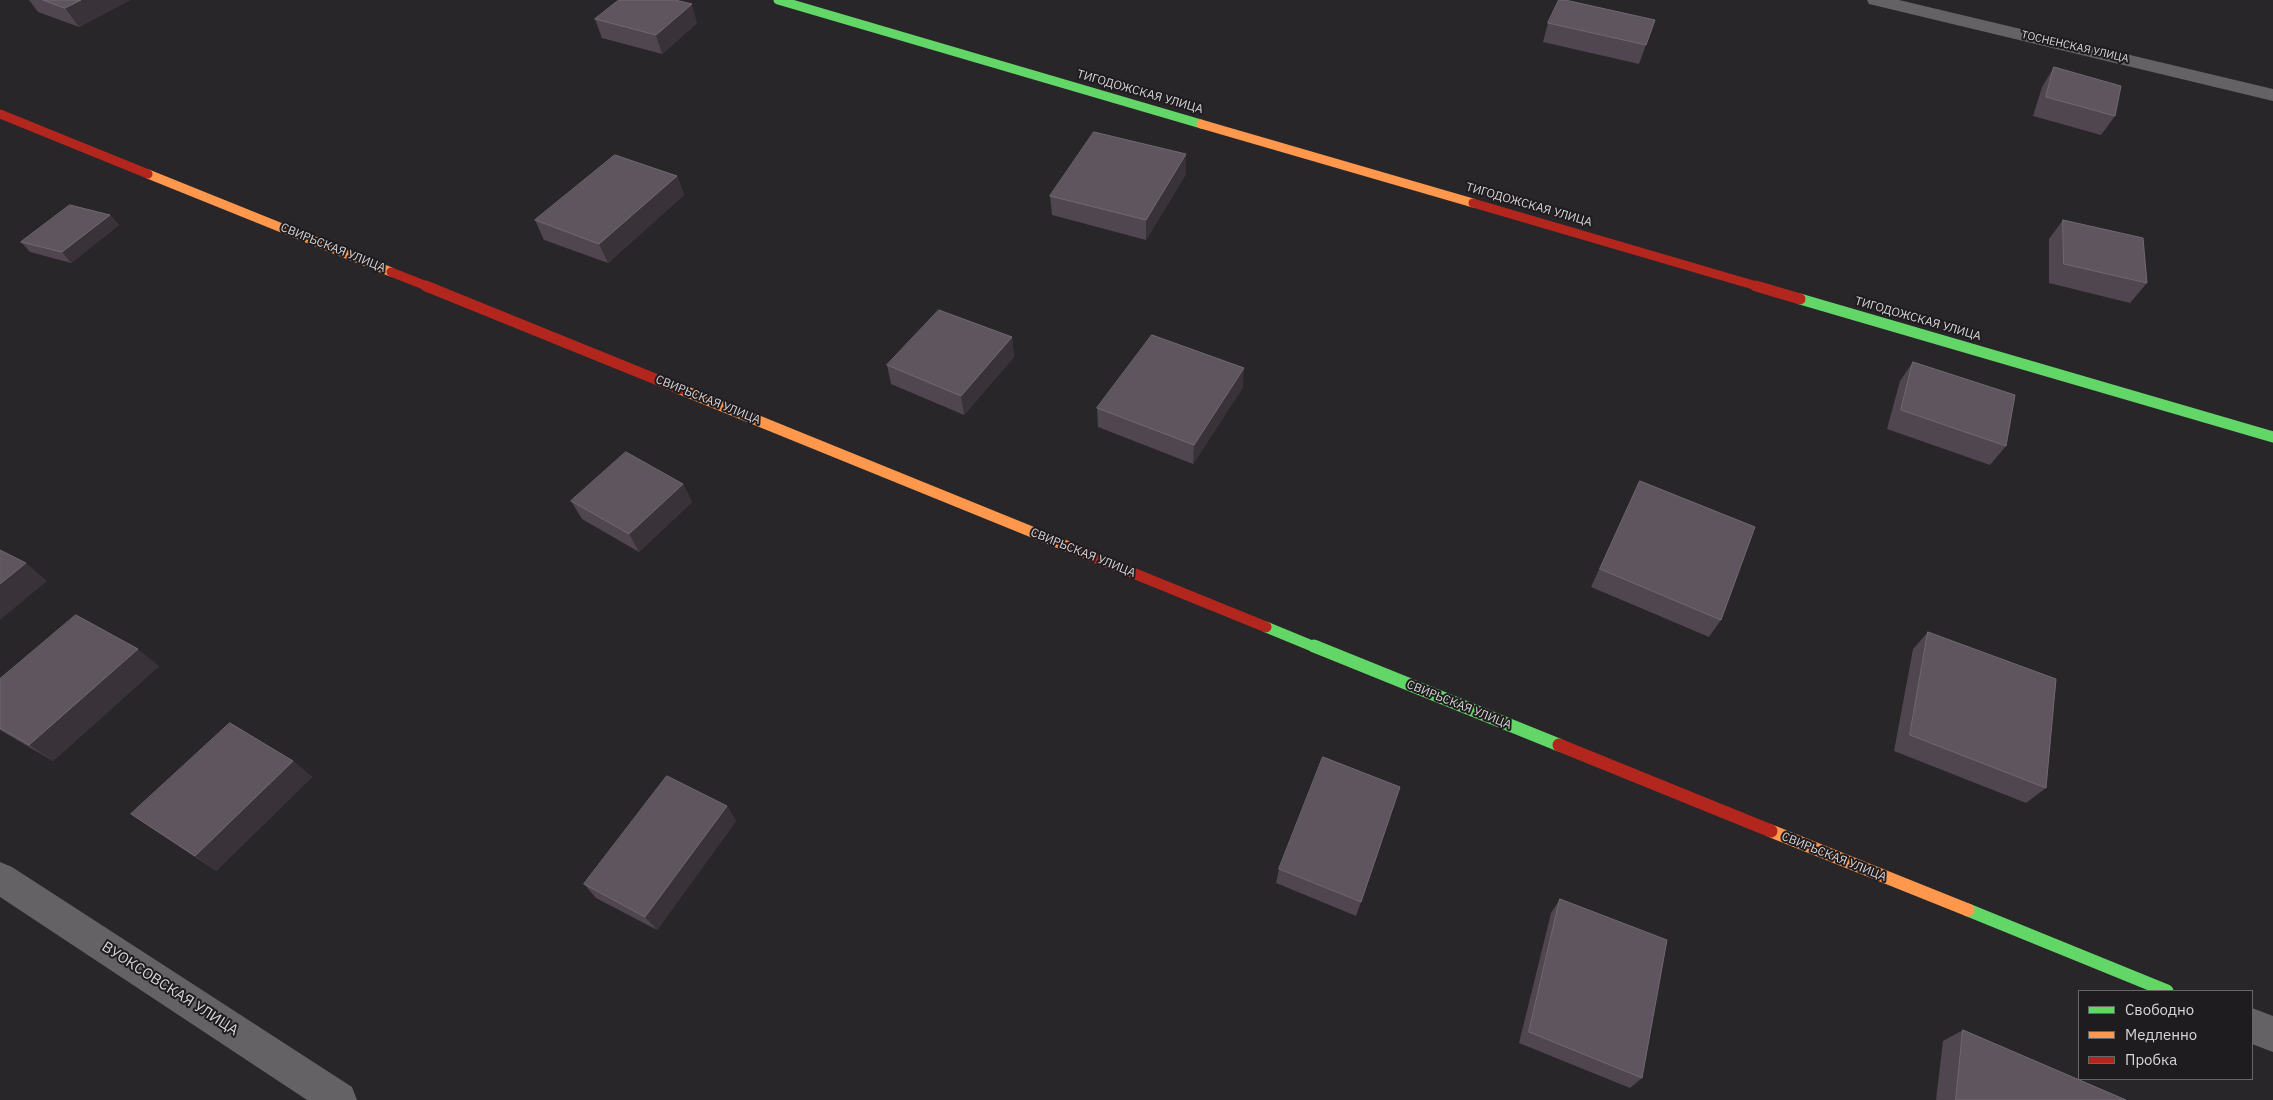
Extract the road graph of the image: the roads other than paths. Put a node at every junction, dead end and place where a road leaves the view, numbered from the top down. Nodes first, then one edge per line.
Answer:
1 (778, 0) edge
2 (1876, 0) edge
3 (2273, 95) edge
4 (0, 114) edge
5 (2273, 436) edge
6 (0, 878) edge
7 (2165, 990) edge
8 (2253, 1026) edge
9 (2273, 1034) edge
10 (339, 1100) edge

1 - 5 street, ТИГОДОЖСКАЯ УЛИЦА
2 - 3 street, ТОСНЕНСКАЯ УЛИЦА
4 - 7 street, СВИРЬСКАЯ УЛИЦА
6 - 10 street, ВУОКСОВСКАЯ УЛИЦА
8 - 9 street

